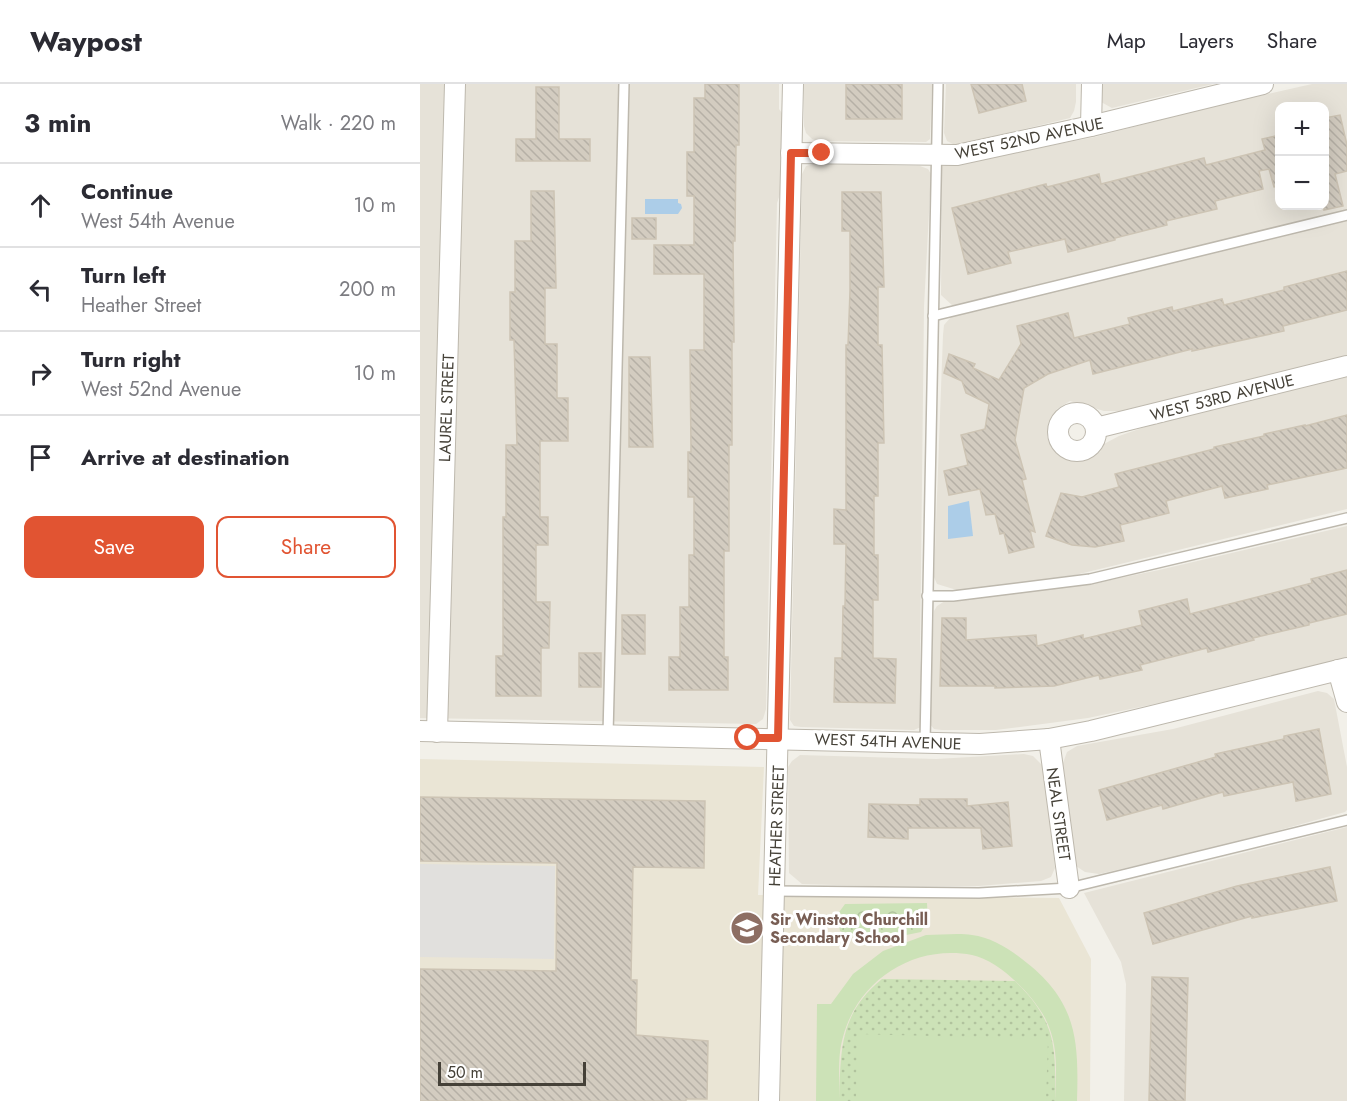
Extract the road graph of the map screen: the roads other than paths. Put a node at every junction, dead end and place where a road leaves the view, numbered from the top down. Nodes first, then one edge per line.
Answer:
1 (455, 84) edge
2 (624, 84) edge
3 (793, 84) edge
4 (938, 84) edge
5 (1092, 84) edge
6 (1263, 84) edge
7 (1236, 87) edge
8 (1091, 126) junction
9 (791, 153) junction
10 (936, 156) junction
11 (1347, 215) edge
12 (933, 316) junction
13 (1347, 366) edge
14 (1096, 428) dead end
15 (1347, 518) edge
16 (927, 596) junction
17 (1343, 669) edge
18 (1347, 702) edge
19 (429, 732) edge
20 (608, 735) junction
21 (778, 738) junction
22 (1049, 739) junction
23 (925, 743) junction
24 (1347, 820) edge
25 (1069, 888) junction
26 (774, 891) junction
27 (769, 1101) edge

1 - 19 street, LAUREL STREET
2 - 20 lane
3 - 9 street, HEATHER STREET
4 - 10 lane
5 - 8 street
6 - 7 street, WEST 52ND AVENUE
7 - 8 street, WEST 52ND AVENUE
8 - 10 street, WEST 52ND AVENUE
9 - 10 street, WEST 52ND AVENUE
9 - 21 street, HEATHER STREET
10 - 12 lane
11 - 12 lane
12 - 16 lane
13 - 14 street, WEST 53RD AVENUE
15 - 16 lane
16 - 23 lane
17 - 18 street
17 - 22 street, WEST 54TH AVENUE
19 - 20 street, WEST 54TH AVENUE
20 - 21 street, WEST 54TH AVENUE
21 - 23 street, WEST 54TH AVENUE
21 - 26 street, HEATHER STREET
22 - 23 street, WEST 54TH AVENUE
22 - 25 street, NEAL STREET
24 - 25 lane
25 - 26 lane
26 - 27 street, HEATHER STREET

